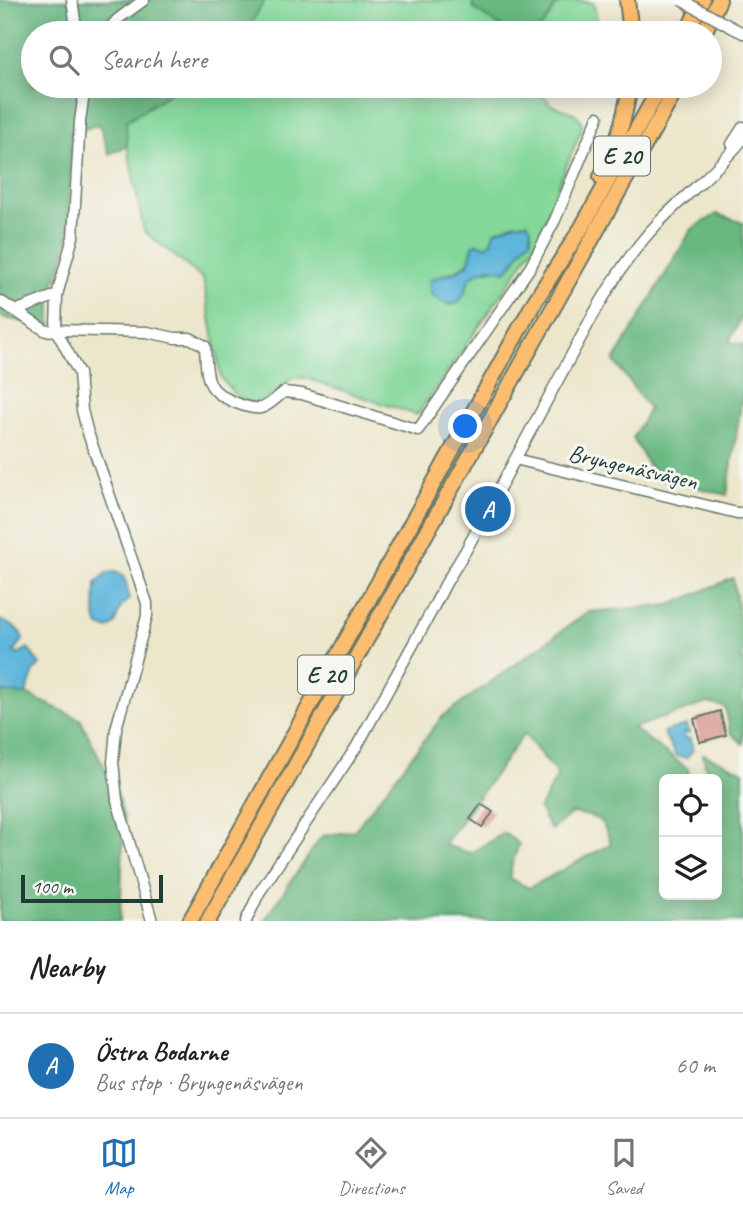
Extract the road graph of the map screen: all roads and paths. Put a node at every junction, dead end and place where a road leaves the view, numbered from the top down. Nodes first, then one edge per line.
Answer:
1 (72, 0) edge
2 (144, 0) edge
3 (627, 0) edge
4 (681, 0) edge
5 (691, 0) edge
6 (702, 0) edge
7 (719, 0) edge
8 (75, 21) edge
9 (116, 21) edge
10 (630, 21) edge
11 (692, 21) edge
12 (709, 21) edge
13 (737, 26) edge
14 (743, 33) edge
15 (83, 98) edge
16 (628, 98) edge
17 (654, 98) edge
18 (671, 98) edge
19 (598, 117) dead end
20 (743, 127) edge
21 (743, 139) edge
22 (730, 151) junction
23 (582, 227) junction
24 (57, 295) junction
25 (0, 302) edge
26 (15, 311) junction
27 (56, 330) junction
28 (515, 459) junction
29 (743, 513) edge
30 (152, 921) edge
31 (190, 921) edge
32 (208, 921) edge
33 (246, 921) edge

1 - 8 street
2 - 9 street
3 - 10 highway
4 - 13 street, bridge
5 - 13 street, bridge
6 - 11 highway
7 - 12 highway
13 - 14 street
15 - 24 street
16 - 23 highway
17 - 23 highway, E 20
18 - 32 highway, E 20
19 - 27 street
20 - 22 street
21 - 22 street
22 - 28 street
23 - 31 highway, E 20
24 - 26 street
24 - 27 street
25 - 26 street
26 - 27 street
27 - 30 street
28 - 29 street, Bryngenäsvägen
28 - 33 street

